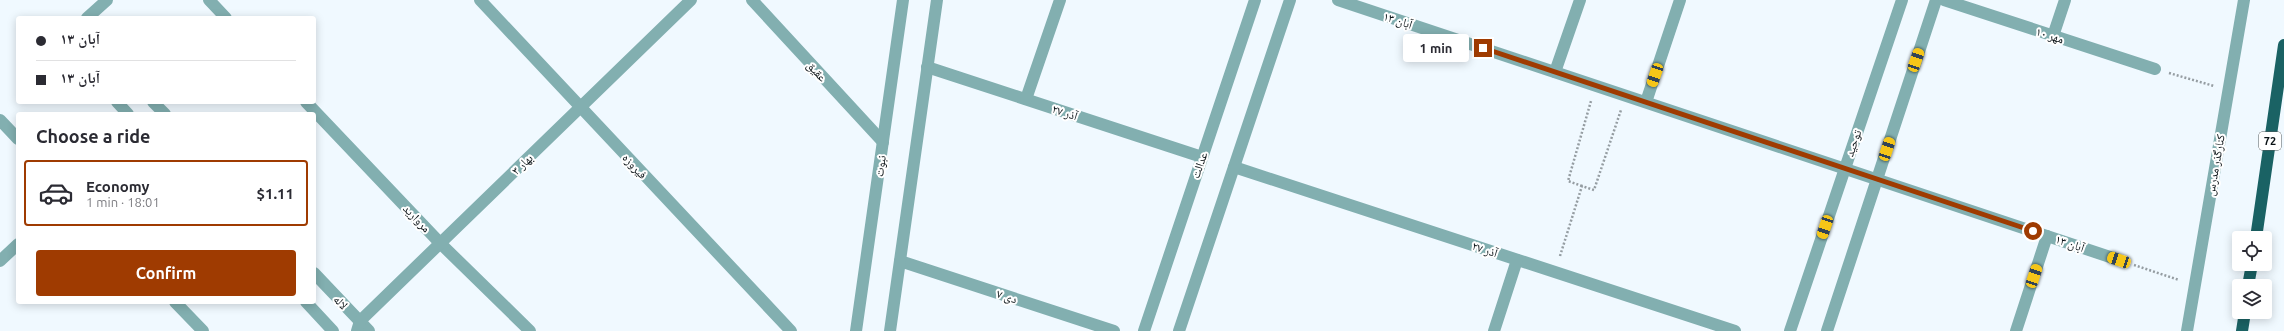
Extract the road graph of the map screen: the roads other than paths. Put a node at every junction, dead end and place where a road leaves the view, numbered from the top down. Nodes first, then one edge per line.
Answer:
1 (107, 0) edge
2 (209, 0) edge
3 (480, 0) edge
4 (691, 0) edge
5 (752, 0) edge
6 (903, 0) edge
7 (937, 0) edge
8 (1060, 0) edge
9 (1255, 0) edge
10 (1290, 0) edge
11 (1338, 0) edge
12 (1580, 0) edge
13 (1680, 0) edge
14 (1902, 0) edge
15 (1936, 0) edge
16 (1944, 0) edge
17 (2065, 0) edge
18 (2244, 0) edge
19 (89, 16) edge
20 (224, 16) edge
21 (2053, 36) junction
22 (2284, 45) edge
23 (928, 67) junction
24 (2155, 69) road end
25 (1555, 72) junction
26 (1026, 99) junction
27 (1646, 102) junction
28 (119, 104) edge
29 (155, 104) edge
30 (308, 104) edge
31 (581, 107) junction
32 (126, 112) edge
33 (163, 112) edge
34 (316, 112) edge
35 (316, 113) edge
36 (0, 120) edge
37 (16, 136) edge
38 (883, 142) junction
39 (1202, 157) junction
40 (1234, 167) junction
41 (1845, 168) junction
42 (1877, 179) junction
43 (2257, 231) edge
44 (2048, 236) junction
45 (440, 243) junction
46 (16, 246) edge
47 (1517, 260) junction
48 (2119, 260) road end
49 (0, 261) edge
50 (900, 261) junction
51 (316, 275) edge
52 (177, 304) edge
53 (308, 304) edge
54 (2244, 319) edge
55 (358, 326) edge
56 (203, 331) edge
57 (333, 331) edge
58 (369, 331) edge
59 (530, 331) edge
60 (791, 331) edge
61 (856, 331) edge
62 (890, 331) edge
63 (1114, 331) edge
64 (1144, 331) edge
65 (1178, 331) edge
66 (1494, 331) edge
67 (1735, 331) edge
68 (1790, 331) edge
69 (1827, 331) edge
70 (2016, 331) edge
71 (2187, 331) edge
72 (2242, 331) edge

1 - 19 street
2 - 20 street
3 - 31 street, فیروزه
4 - 31 street, بهار ۳
5 - 38 street, عقیق
6 - 38 street, نبوت
7 - 23 street
8 - 26 street
9 - 39 street, عدالت
10 - 40 street
11 - 25 street, ۱۳ آبان
12 - 25 street
13 - 27 street
14 - 41 street, توحید
15 - 42 street
16 - 21 street, ۱۰ مهر
17 - 21 street
18 - 71 street, کنارگذر مدرس
21 - 24 street, ۱۰ مهر
22 - 43 highway, 72
23 - 26 street, ۲۷ آذر
23 - 50 street
25 - 27 street, ۱۳ آبان
26 - 39 street, ۲۷ آذر
27 - 41 street, ۱۳ آبان
28 - 32 street
29 - 33 street
30 - 34 street, مروارید
31 - 45 street, بهار ۳
31 - 60 street, فیروزه
35 - 45 street, مروارید
36 - 37 street
38 - 61 street, نبوت
39 - 64 street, عدالت
40 - 47 street, ۲۷ آذر
40 - 65 street
41 - 42 street, ۱۳ آبان
41 - 68 street, توحید
42 - 44 street, ۱۳ آبان
42 - 69 street
44 - 48 street, ۱۳ آبان
44 - 70 street
45 - 55 street, بهار ۳
45 - 59 street, مروارید
46 - 49 street
47 - 66 street
47 - 67 street, ۲۷ آذر
50 - 62 street
50 - 63 street, ۷ دی
51 - 55 street, لاله
52 - 56 street
53 - 57 street
54 - 72 highway
55 - 58 street, لاله

